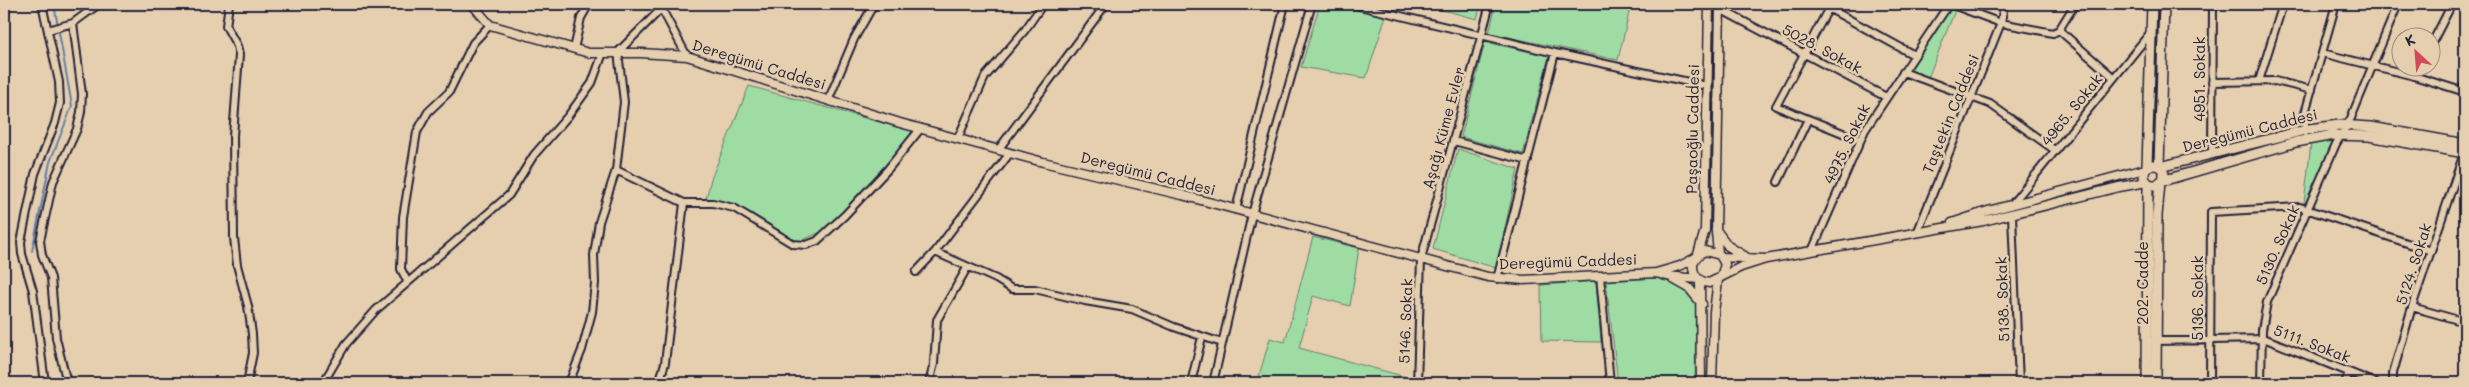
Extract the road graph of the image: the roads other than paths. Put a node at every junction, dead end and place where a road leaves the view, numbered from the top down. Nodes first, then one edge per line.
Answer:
1 (42, 4) edge
2 (99, 4) edge
3 (229, 4) edge
4 (472, 4) edge
5 (589, 4) edge
6 (874, 4) edge
7 (1043, 4) edge
8 (1091, 4) edge
9 (1285, 4) edge
10 (1312, 4) edge
11 (1351, 4) edge
12 (1490, 4) edge
13 (1709, 4) edge
14 (1821, 4) edge
15 (1950, 4) edge
16 (2004, 4) edge
17 (2075, 4) edge
18 (2152, 4) edge
19 (2164, 4) edge
20 (2213, 4) edge
21 (2283, 4) edge
22 (2336, 4) edge
23 (2398, 4) edge
24 (2452, 4) edge
25 (661, 6) edge
26 (1104, 6) edge
27 (1720, 6) edge
28 (1830, 6) edge
29 (2001, 23) junction
30 (70, 24) junction
31 (490, 25) junction
32 (2440, 28) edge
33 (51, 30) junction
34 (2060, 30) junction
35 (2152, 32) junction
36 (1482, 36) junction
37 (574, 49) junction
38 (618, 52) junction
39 (603, 53) junction
40 (1555, 53) junction
41 (2322, 53) junction
42 (1804, 54) junction
43 (1914, 55) junction
44 (687, 56) junction
45 (2372, 66) junction
46 (2392, 71) edge
47 (1903, 72) junction
48 (2114, 78) junction
49 (2421, 78) edge
50 (2260, 81) junction
51 (2212, 82) junction
52 (2465, 83) edge
53 (1707, 86) junction
54 (2312, 90) junction
55 (2463, 91) edge
56 (1886, 97) junction
57 (1972, 97) junction
58 (828, 101) junction
59 (1808, 118) junction
60 (2347, 125) junction
61 (921, 128) junction
62 (2341, 134) junction
63 (2305, 135) junction
64 (958, 138) junction
65 (1860, 140) junction
66 (1454, 141) junction
67 (998, 150) junction
68 (2465, 150) edge
69 (2056, 151) junction
70 (1010, 153) junction
71 (2212, 154) junction
72 (1528, 162) junction
73 (2160, 166) junction
74 (2146, 168) junction
75 (616, 170) junction
76 (1778, 182) dead end
77 (2161, 182) junction
78 (2148, 183) junction
79 (684, 203) junction
80 (2012, 204) junction
81 (2308, 209) junction
82 (1236, 210) junction
83 (1252, 214) junction
84 (2012, 215) junction
85 (1716, 228) junction
86 (1939, 229) junction
87 (1917, 233) junction
88 (1812, 251) junction
89 (2431, 251) junction
90 (935, 252) junction
91 (1720, 255) junction
92 (1697, 256) junction
93 (1748, 258) junction
94 (1421, 259) junction
95 (1766, 259) junction
96 (968, 268) junction
97 (916, 272) dead end
98 (1656, 273) junction
99 (1600, 276) junction
100 (1667, 276) junction
101 (1720, 278) junction
102 (1498, 279) junction
103 (1699, 280) junction
104 (407, 281) junction
105 (1702, 304) junction
106 (2412, 307) junction
107 (2465, 322) edge
108 (1202, 337) junction
109 (2262, 338) junction
110 (2152, 341) junction
111 (2210, 341) junction
112 (1222, 343) junction
113 (2349, 372) junction
114 (45, 383) edge
115 (67, 383) edge
116 (247, 383) edge
117 (323, 383) edge
118 (569, 383) edge
119 (659, 383) edge
120 (929, 383) edge
121 (1191, 383) edge
122 (1213, 383) edge
123 (1417, 383) edge
124 (1610, 383) edge
125 (1701, 383) edge
126 (1712, 383) edge
127 (2019, 383) edge
128 (2148, 383) edge
129 (2156, 383) edge
130 (2210, 383) edge
131 (2261, 383) edge
132 (2345, 383) edge
133 (2376, 383) edge
134 (2393, 383) edge

1 - 33 street
2 - 30 street
3 - 116 street
4 - 31 street
5 - 37 street
6 - 58 street
7 - 64 street
8 - 26 street
9 - 82 street
10 - 83 street
11 - 36 street
12 - 36 street, Aşağı Küme Evler
13 - 53 street, Paşaoğlu Caddesi
14 - 28 street
15 - 29 street
15 - 43 street, 4975. Sokak
16 - 29 street, Taştekin Caddesi
17 - 34 street
18 - 35 main road
19 - 73 main road
20 - 51 street, 4951. Sokak
21 - 50 street
22 - 41 street
23 - 45 street, 5130. Sokak
24 - 32 street
25 - 38 street
25 - 44 street
26 - 67 street
27 - 42 street, 5028. Sokak
27 - 85 street, Paşaoğlu Caddesi
28 - 42 street
28 - 43 street
29 - 34 street
29 - 57 street, Taştekin Caddesi
30 - 33 street
30 - 115 street
31 - 37 street, Deregümü Caddesi
31 - 104 street
33 - 114 street
34 - 48 street
35 - 48 street, 4965. Sokak
35 - 74 main road
36 - 40 street
36 - 66 street, Aşağı Küme Evler
37 - 39 street, Deregümü Caddesi
38 - 39 street, Deregümü Caddesi
38 - 44 street, Deregümü Caddesi
38 - 75 street
39 - 104 street
40 - 53 street
40 - 72 street
41 - 45 street
41 - 54 street
42 - 56 street, 5028. Sokak
42 - 59 street
43 - 47 street, 4975. Sokak
44 - 58 street, Deregümü Caddesi
45 - 46 street
45 - 60 street, 5130. Sokak
47 - 56 street, 4975. Sokak
47 - 57 street
48 - 69 street, 4965. Sokak
49 - 55 street
50 - 51 street
50 - 54 street
51 - 71 street, 4951. Sokak
52 - 55 street
53 - 92 street, Paşaoğlu Caddesi
54 - 63 street
56 - 65 street, 4975. Sokak
57 - 69 street
57 - 87 street, Taştekin Caddesi
58 - 61 street, Deregümü Caddesi
59 - 65 street
59 - 76 street
60 - 62 street, 5130. Sokak
60 - 63 main road, Deregümü Caddesi
60 - 68 main road, Deregümü Caddesi
61 - 64 street, Deregümü Caddesi
61 - 79 street
62 - 63 main road, Deregümü Caddesi
62 - 68 main road, Deregümü Caddesi
62 - 81 street, 5130. Sokak
63 - 71 main road, Deregümü Caddesi
63 - 77 main road, Deregümü Caddesi
64 - 67 street, Deregümü Caddesi
65 - 88 street, 4975. Sokak
66 - 72 street
66 - 94 street, Aşağı Küme Evler
67 - 70 street, Deregümü Caddesi
68 - 89 street, 5124. Sokak
69 - 80 street, 4965. Sokak
70 - 82 street, Deregümü Caddesi
70 - 90 street
71 - 73 main road, Deregümü Caddesi
72 - 102 street
73 - 74 main road
73 - 77 main road
74 - 78 main road
74 - 80 street
75 - 79 street
75 - 118 street
77 - 78 main road
77 - 110 main road, 202. Cadde
78 - 84 street
78 - 110 main road, 202. Cadde
79 - 119 street
80 - 86 street
81 - 89 street
81 - 109 street, 5130. Sokak
81 - 111 street, 5136. Sokak
82 - 83 street, Deregümü Caddesi
83 - 94 street, Deregümü Caddesi
83 - 112 street
84 - 86 street
84 - 127 street, 5138. Sokak
85 - 91 street, Paşaoğlu Caddesi
85 - 93 street
86 - 87 street
87 - 88 street
88 - 95 street
89 - 106 street, 5124. Sokak
90 - 96 street
90 - 97 street
91 - 92 street
91 - 93 street
91 - 101 street
92 - 98 street, Deregümü Caddesi
92 - 103 street
93 - 95 street
94 - 102 street, Deregümü Caddesi
94 - 123 street, 5146. Sokak
95 - 101 street
96 - 108 street
96 - 120 street
98 - 99 street, Deregümü Caddesi
98 - 100 street, Deregümü Caddesi
99 - 102 street, Deregümü Caddesi
99 - 124 street
100 - 103 street, Deregümü Caddesi
100 - 105 street
101 - 103 street
101 - 126 street
103 - 105 street
104 - 117 street
105 - 125 street
106 - 107 street
106 - 134 street, 5124. Sokak
108 - 112 street
108 - 121 street
109 - 111 street, 5111. Sokak
109 - 113 street, 5111. Sokak
109 - 131 street, 5130. Sokak
110 - 111 street, 5111. Sokak
110 - 128 main road, 202. Cadde
110 - 129 main road, 202. Cadde
111 - 130 street, 5136. Sokak
112 - 122 street
113 - 132 street
113 - 133 street, 5111. Sokak

